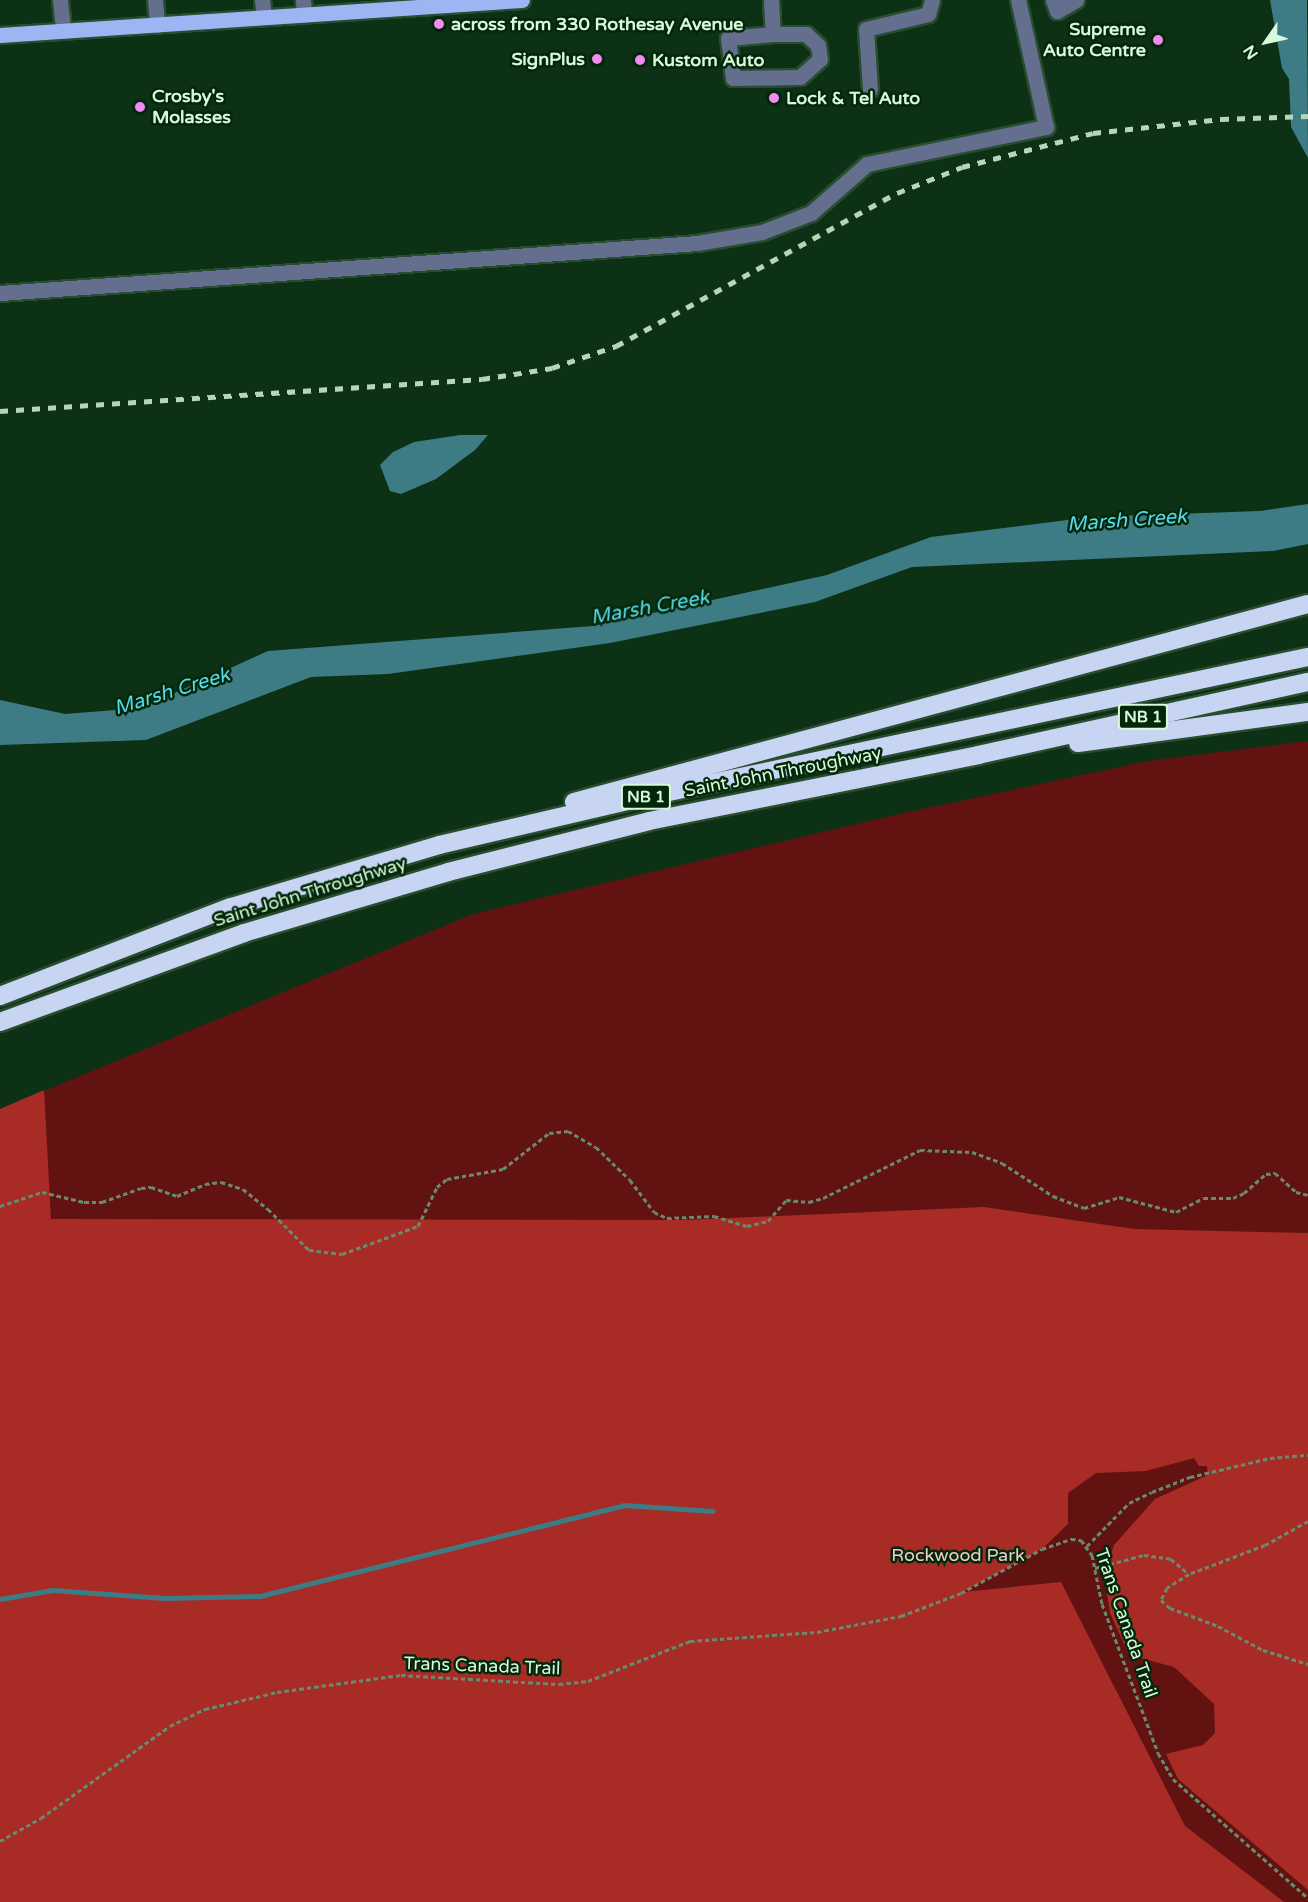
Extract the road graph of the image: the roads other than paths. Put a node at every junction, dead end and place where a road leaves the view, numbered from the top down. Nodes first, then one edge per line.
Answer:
1 (60, 0) edge
2 (155, 0) edge
3 (262, 0) edge
4 (516, 0) edge
5 (771, 0) edge
6 (932, 0) edge
7 (1017, 0) edge
8 (1053, 0) edge
9 (1076, 0) edge
10 (466, 2) edge
11 (385, 5) edge
12 (352, 6) edge
13 (303, 7) edge
14 (264, 17) junction
15 (157, 25) junction
16 (63, 31) junction
17 (773, 34) junction
18 (0, 35) edge
19 (870, 89) dead end
20 (0, 293) edge
21 (1308, 604) edge
22 (1308, 657) edge
23 (1308, 682) edge
24 (1308, 712) edge
25 (978, 755) junction
26 (439, 845) junction
27 (0, 996) edge
28 (0, 1022) edge

1 - 16 lane
2 - 15 lane
3 - 14 lane
4 - 10 main road
5 - 17 lane
6 - 19 lane
7 - 20 lane
8 - 9 lane
10 - 11 main road
11 - 12 main road
12 - 13 main road
13 - 14 main road
14 - 15 main road
15 - 16 main road
16 - 18 main road
17 - 17 lane
21 - 26 highway
22 - 26 highway, Saint John Throughway / NB 1
23 - 25 highway, Saint John Throughway / NB 1
24 - 25 highway
25 - 28 highway, Saint John Throughway / NB 1
26 - 27 highway, Saint John Throughway / NB 1

